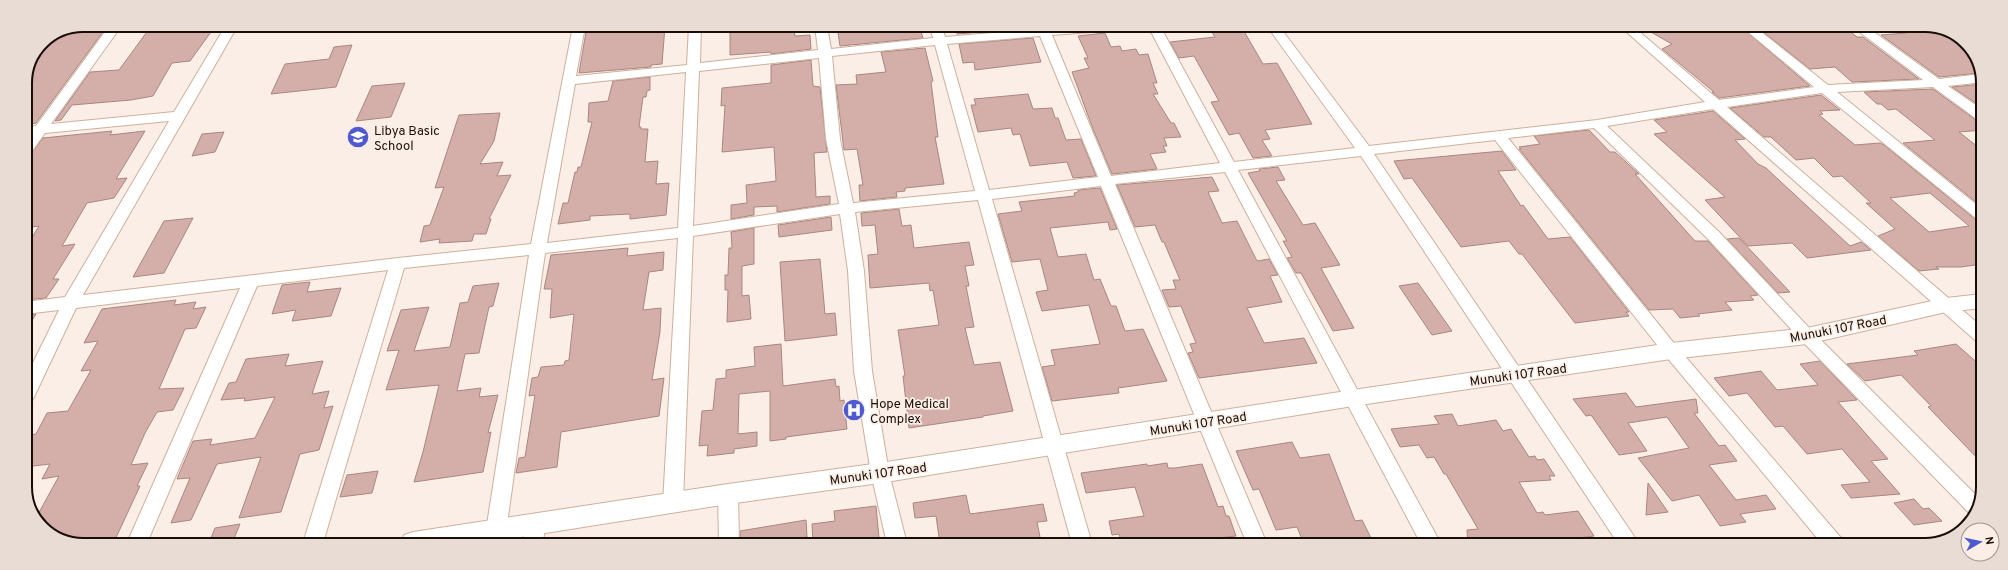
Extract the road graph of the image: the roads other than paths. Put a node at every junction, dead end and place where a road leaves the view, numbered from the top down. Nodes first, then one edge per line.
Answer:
1 (111, 32) edge
2 (228, 32) edge
3 (578, 32) edge
4 (695, 32) edge
5 (822, 32) edge
6 (973, 32) edge
7 (1044, 32) edge
8 (1157, 32) edge
9 (1277, 32) edge
10 (1633, 32) edge
11 (1754, 32) edge
12 (1866, 32) edge
13 (938, 33) edge
14 (825, 54) junction
15 (693, 68) junction
16 (1976, 79) edge
17 (570, 81) junction
18 (1937, 83) junction
19 (1826, 89) junction
20 (1716, 106) junction
21 (1976, 112) edge
22 (179, 116) junction
23 (1597, 124) junction
24 (41, 129) junction
25 (32, 130) edge
26 (1498, 135) junction
27 (32, 141) edge
28 (1365, 151) junction
29 (1229, 167) junction
30 (1106, 180) junction
31 (984, 195) junction
32 (847, 208) junction
33 (1976, 211) edge
34 (686, 232) junction
35 (538, 249) junction
36 (398, 263) junction
37 (251, 280) junction
38 (1976, 302) edge
39 (70, 303) junction
40 (1946, 305) junction
41 (32, 307) edge
42 (1976, 332) edge
43 (1807, 336) junction
44 (1671, 351) junction
45 (1516, 375) junction
46 (32, 382) edge
47 (1353, 398) junction
48 (1207, 422) junction
49 (1054, 445) junction
50 (880, 473) junction
51 (728, 494) junction
52 (673, 503) junction
53 (1973, 504) edge
54 (496, 531) junction
55 (534, 534) edge
56 (139, 538) edge
57 (315, 538) edge
58 (448, 538) edge
59 (729, 538) edge
60 (896, 538) edge
61 (1080, 538) edge
62 (1255, 538) edge
63 (1428, 538) edge
64 (1625, 538) edge
65 (1829, 538) edge

1 - 24 street
2 - 22 street
3 - 17 street
4 - 15 street
5 - 14 street
6 - 13 street
7 - 30 street
8 - 29 street
9 - 28 street
10 - 20 street
11 - 19 street
12 - 18 street
13 - 14 street
13 - 31 street
14 - 15 street
14 - 32 street
15 - 17 street
15 - 34 street
16 - 18 street
17 - 35 street
18 - 19 street
18 - 21 street
19 - 20 street
19 - 33 street
20 - 23 street
20 - 40 street
22 - 24 street
22 - 39 street
23 - 26 street
23 - 43 street
24 - 25 street
24 - 27 street
26 - 28 street
26 - 44 street
28 - 29 street
28 - 45 street
29 - 30 street
29 - 47 street
30 - 31 street
30 - 48 street
31 - 32 street
31 - 49 street
32 - 34 street
32 - 50 street
34 - 35 street
34 - 52 street
35 - 36 street
35 - 54 street
36 - 37 street
36 - 57 street
37 - 39 street
37 - 56 street
38 - 40 street, Munuki 107 Road
39 - 41 street
39 - 46 street
40 - 42 street
40 - 43 street, Munuki 107 Road
43 - 44 street, Munuki 107 Road
43 - 53 street
44 - 45 street, Munuki 107 Road
44 - 65 street
45 - 47 street, Munuki 107 Road
45 - 64 street
47 - 48 street, Munuki 107 Road
47 - 63 street
48 - 49 street, Munuki 107 Road
48 - 62 street
49 - 50 street, Munuki 107 Road
49 - 61 street
50 - 51 street, Munuki 107 Road
50 - 60 street
51 - 52 street, Munuki 107 Road
51 - 59 street
52 - 55 street, Munuki 107 Road
54 - 55 street, Munuki 107 Road
54 - 58 street, Munuki 107 Road

